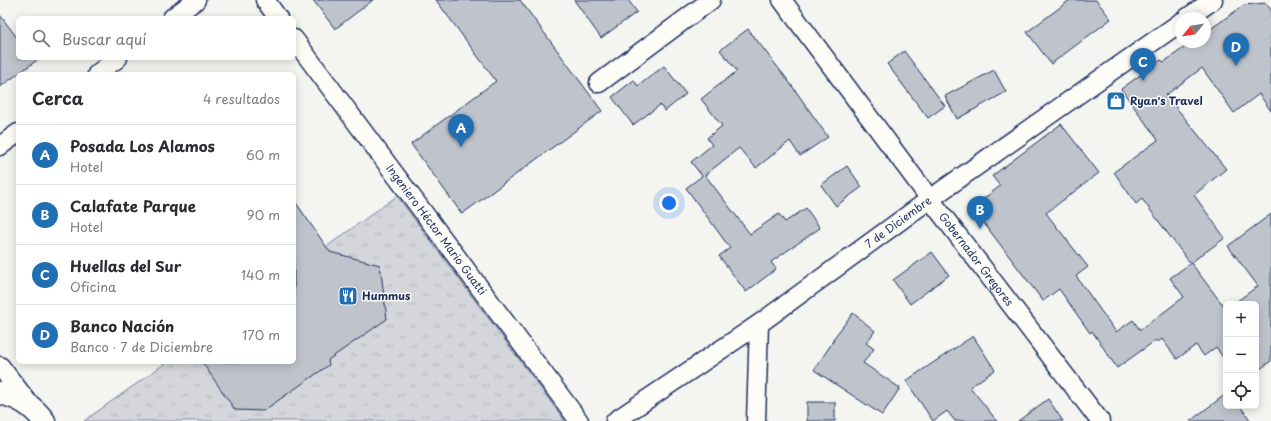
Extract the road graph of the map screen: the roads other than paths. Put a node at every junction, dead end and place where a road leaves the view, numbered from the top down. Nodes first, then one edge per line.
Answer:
1 (196, 0) edge
2 (265, 0) edge
3 (711, 0) edge
4 (782, 0) edge
5 (1213, 0) edge
6 (1196, 12) edge
7 (175, 16) edge
8 (277, 16) edge
9 (1175, 26) edge
10 (296, 42) edge
11 (115, 60) edge
12 (100, 72) edge
13 (598, 83) dead end
14 (16, 134) edge
15 (0, 146) edge
16 (930, 199) junction
17 (759, 324) junction
18 (0, 366) edge
19 (0, 394) edge
20 (37, 413) edge
21 (579, 421) edge
22 (615, 421) edge
23 (756, 421) edge
24 (1100, 421) edge

1 - 7 street
2 - 8 street
3 - 13 street
4 - 16 street, Gobernador Gregores
5 - 6 street
9 - 16 street, 7 de Diciembre
10 - 21 street, Ingeniero Héctor Mario Guatti
11 - 12 street
14 - 15 street
16 - 17 street, 7 de Diciembre
16 - 24 street, Gobernador Gregores
17 - 22 street, 7 de Diciembre
17 - 23 street
18 - 20 street
19 - 20 street

